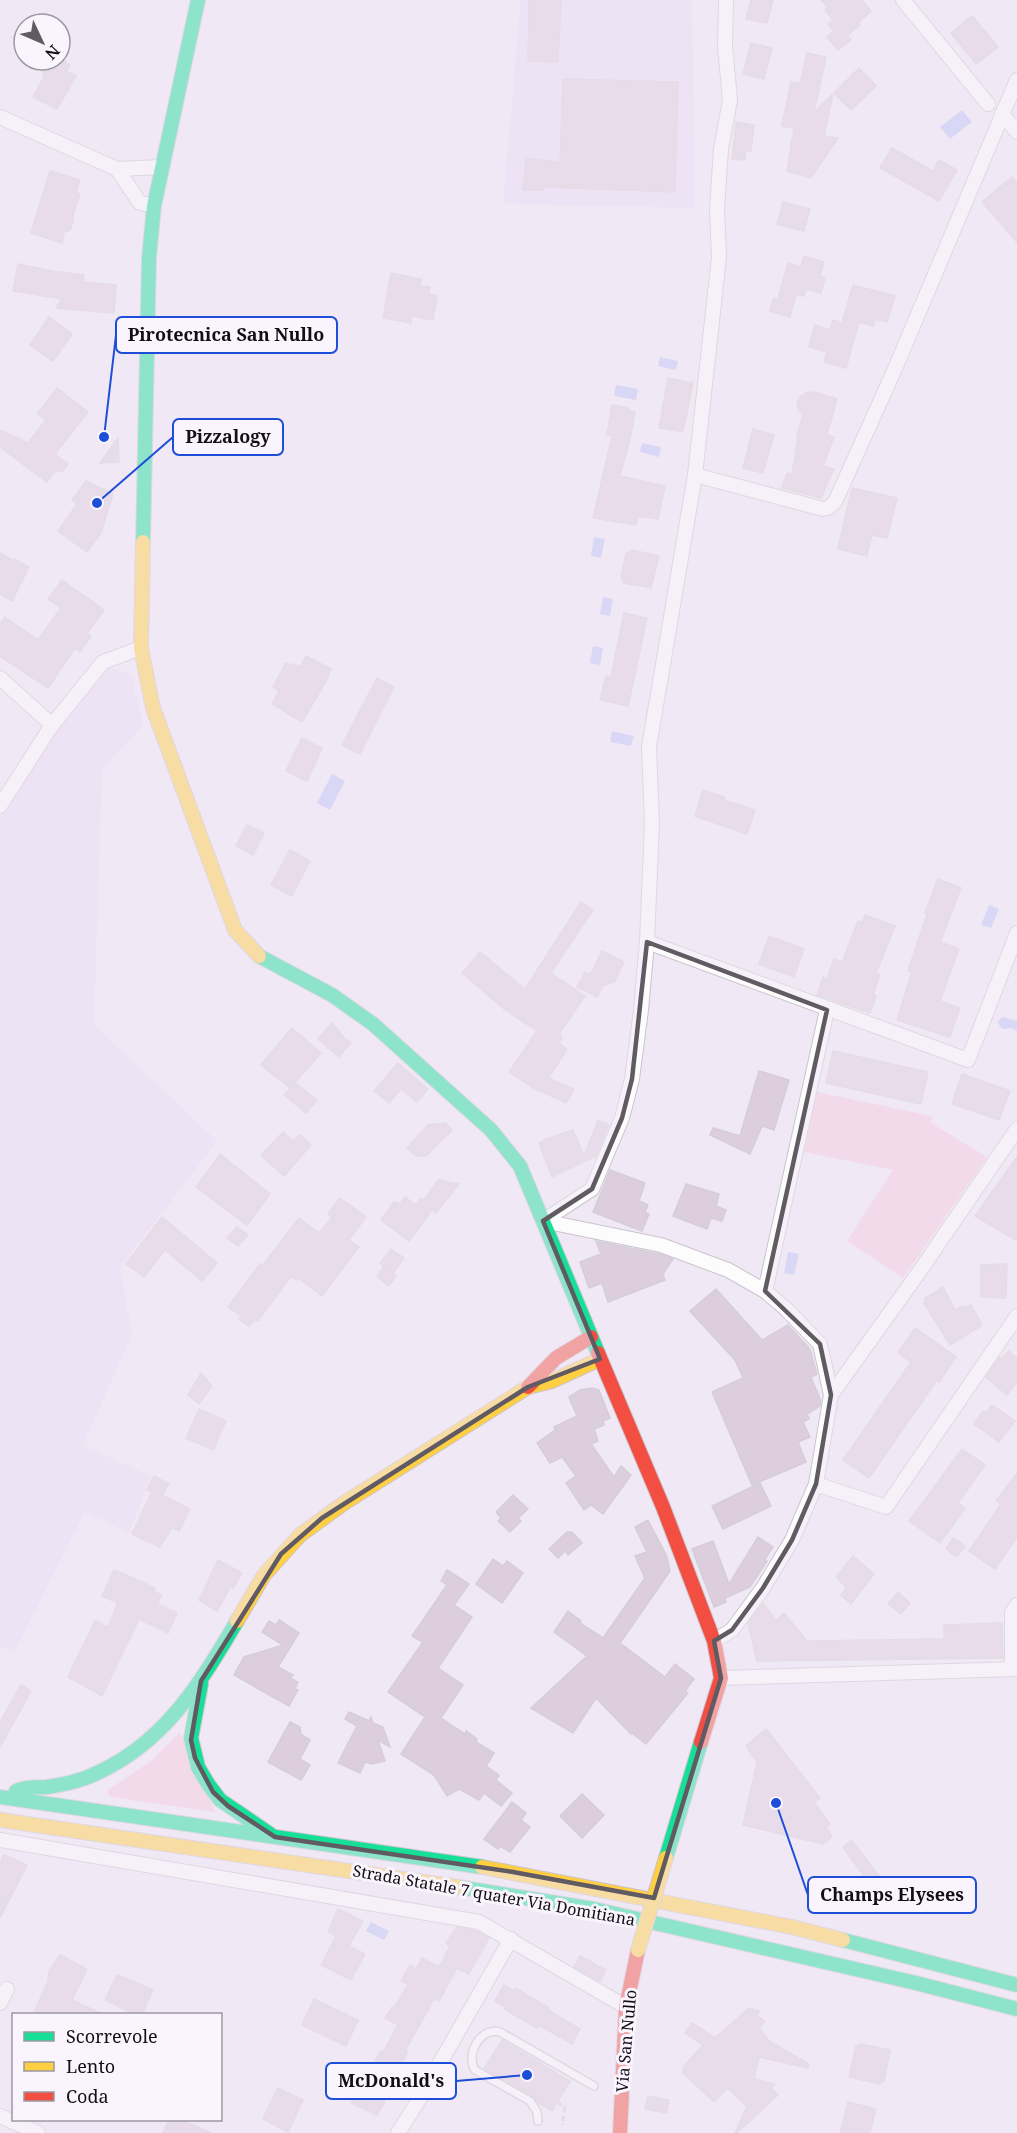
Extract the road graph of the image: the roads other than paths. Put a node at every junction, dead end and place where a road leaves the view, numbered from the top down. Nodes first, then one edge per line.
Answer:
1 (726, 0) edge
2 (903, 0) edge
3 (196, 1) edge
4 (1017, 80) edge
5 (988, 104) dead end
6 (1002, 114) junction
7 (0, 117) edge
8 (1017, 132) edge
9 (162, 167) junction
10 (117, 169) junction
11 (154, 206) junction
12 (694, 475) junction
13 (141, 648) junction
14 (0, 678) edge
15 (52, 725) junction
16 (0, 806) edge
17 (1017, 933) edge
18 (647, 942) junction
19 (826, 1010) junction
20 (1017, 1129) edge
21 (543, 1221) junction
22 (765, 1291) junction
23 (1017, 1316) edge
24 (591, 1338) junction
25 (600, 1359) junction
26 (528, 1387) junction
27 (831, 1395) junction
28 (816, 1484) junction
29 (1017, 1605) edge
30 (714, 1641) junction
31 (1015, 1669) edge
32 (721, 1678) junction
33 (201, 1681) junction
34 (1, 1797) edge
35 (0, 1820) edge
36 (275, 1837) junction
37 (0, 1840) edge
38 (511, 1940) junction
39 (1017, 1985) edge
40 (7, 1989) dead end
41 (0, 2003) edge
42 (626, 2007) junction
43 (1017, 2009) edge
44 (594, 2086) dead end
45 (0, 2116) edge
46 (538, 2121) dead end
47 (38, 2133) edge
48 (398, 2133) edge
49 (620, 2133) edge

1 - 12 street
2 - 5 street
3 - 9 main road
4 - 6 street
6 - 8 street
6 - 12 street
7 - 10 street
9 - 10 street
9 - 11 main road
10 - 11 street
11 - 13 main road
12 - 18 street
13 - 15 street
13 - 21 main road
14 - 15 street
15 - 16 street
17 - 19 street
18 - 19 street
18 - 21 street
19 - 22 street
20 - 27 street
21 - 22 street
21 - 24 main road
22 - 27 street
23 - 28 street
24 - 25 main road
24 - 26 main road
25 - 26 main road
25 - 30 main road
26 - 33 main road
27 - 28 street
28 - 30 street
29 - 31 street
30 - 32 main road
31 - 32 street
32 - 42 main road, Via San Nullo, bridge
33 - 34 main road
33 - 36 main road
34 - 36 main road, Strada Statale 7 quater Via Domitiana
35 - 43 main road, Strada Statale 7 quater Via Domitiana
36 - 39 main road, Strada Statale 7 quater Via Domitiana
37 - 38 street
38 - 42 street
38 - 48 street
40 - 41 street
42 - 49 main road, Via San Nullo
44 - 46 lane
45 - 47 street

